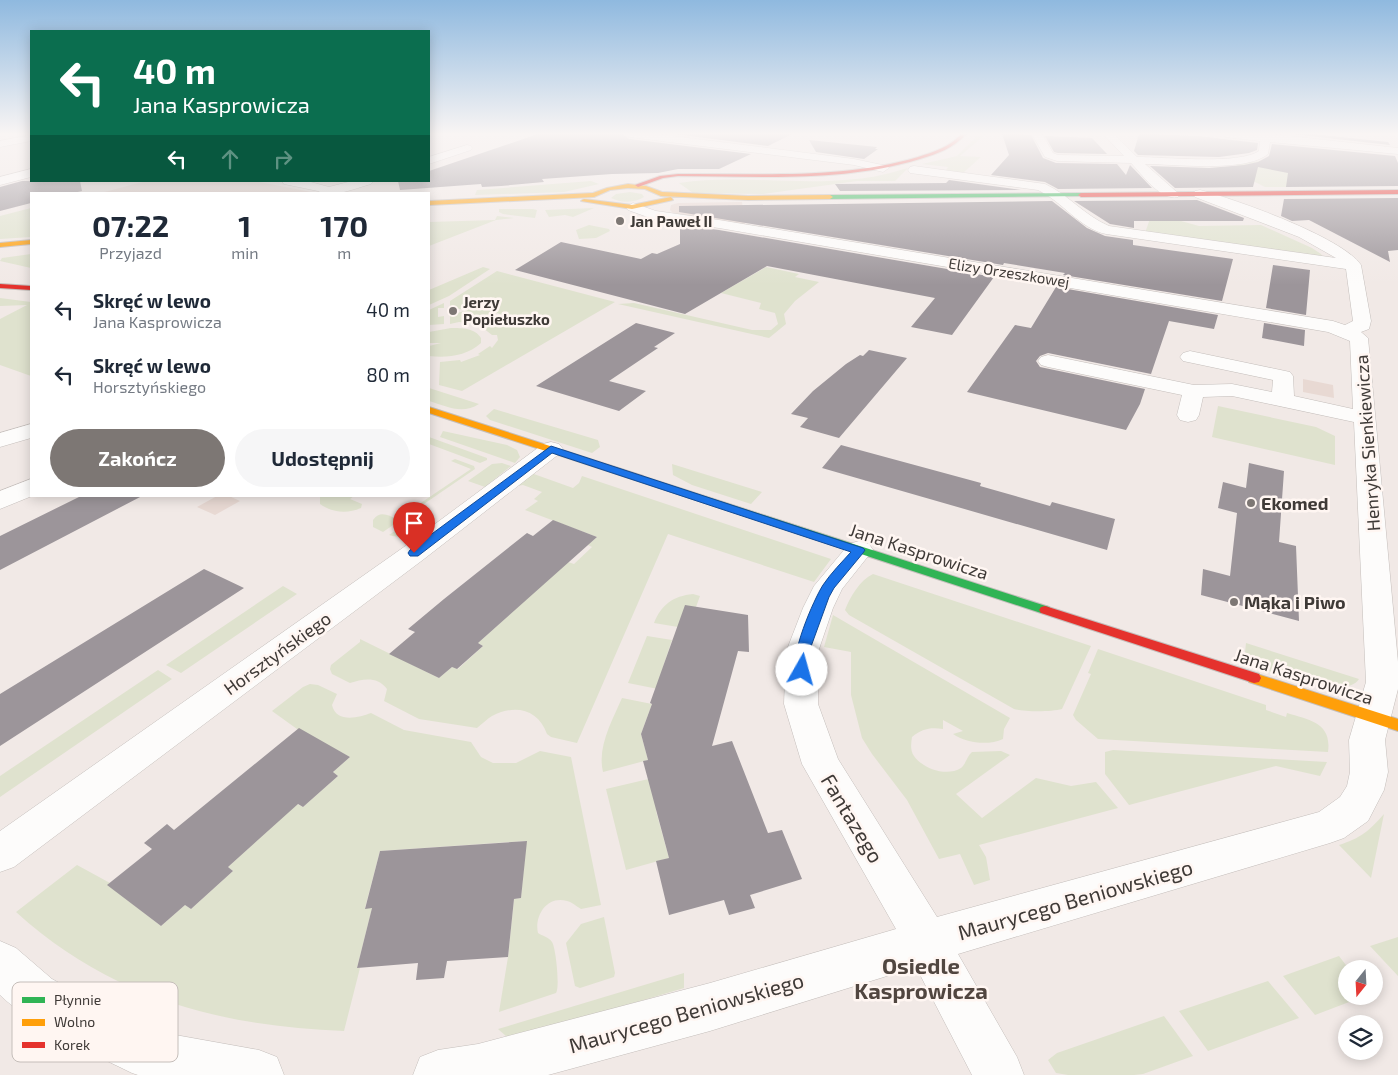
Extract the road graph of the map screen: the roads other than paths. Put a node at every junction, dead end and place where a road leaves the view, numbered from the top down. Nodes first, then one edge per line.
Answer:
1 (300, 184) edge
2 (357, 184) edge
3 (640, 184) edge
4 (667, 184) edge
5 (1034, 184) edge
6 (1159, 184) edge
7 (632, 187) junction
8 (331, 192) edge
9 (1397, 192) edge
10 (1173, 194) junction
11 (1200, 194) junction
12 (1056, 196) junction
13 (655, 197) junction
14 (594, 198) junction
15 (430, 203) edge
16 (633, 207) junction
17 (670, 216) junction
18 (30, 242) edge
19 (0, 246) edge
20 (1353, 265) junction
21 (0, 286) edge
22 (30, 288) edge
23 (1347, 331) junction
24 (1190, 357) dead end
25 (1048, 361) dead end
26 (1194, 390) junction
27 (1283, 400) junction
28 (430, 410) edge
29 (1188, 415) dead end
30 (1365, 418) junction
31 (30, 431) edge
32 (0, 440) edge
33 (551, 449) junction
34 (30, 486) edge
35 (0, 501) edge
36 (859, 550) junction
37 (1386, 721) edge
38 (0, 854) edge
39 (926, 942) junction
40 (0, 964) edge
41 (20, 982) edge
42 (178, 1059) edge
43 (259, 1075) edge
44 (438, 1075) edge
45 (999, 1075) edge

1 - 8 street
2 - 8 street
3 - 7 street
4 - 13 street
5 - 12 street
6 - 10 street
7 - 13 street
7 - 14 street
9 - 11 street
10 - 11 street
10 - 12 street
11 - 20 street
12 - 13 street
12 - 20 street
13 - 16 street
13 - 17 street, Elizy Orzeszkowej
14 - 15 street
14 - 16 street
16 - 17 street, Elizy Orzeszkowej
17 - 23 street, Elizy Orzeszkowej
18 - 19 street
20 - 23 street, Henryka Sienkiewicza
21 - 22 street
23 - 30 street, Henryka Sienkiewicza
24 - 27 street
25 - 26 street
26 - 27 street
26 - 29 street
27 - 30 street
28 - 33 street, Jana Kasprowicza
30 - 37 street, Henryka Sienkiewicza
31 - 32 street
33 - 36 street, Jana Kasprowicza
33 - 38 street, Horsztyńskiego
34 - 35 street
36 - 37 street, Jana Kasprowicza
36 - 39 street, Fantazego
37 - 39 street, Maurycego Beniowskiego
39 - 44 street, Maurycego Beniowskiego
39 - 45 street, Fantazego
40 - 41 street
42 - 43 street

